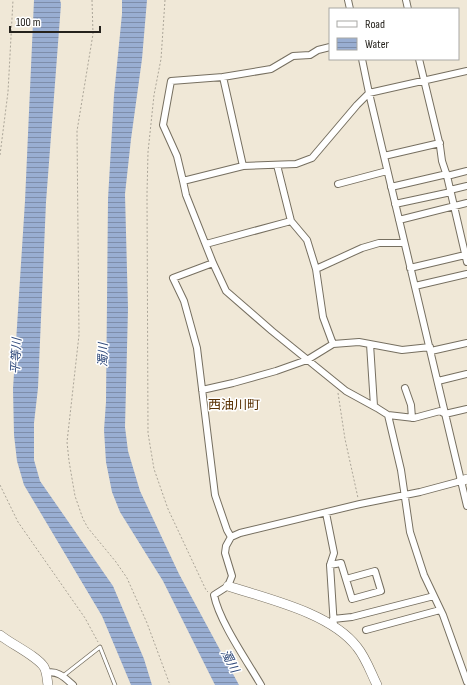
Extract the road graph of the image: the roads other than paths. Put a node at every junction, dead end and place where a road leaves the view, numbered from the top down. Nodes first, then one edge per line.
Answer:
1 (329, 47) edge
2 (362, 60) edge
3 (419, 60) edge
4 (467, 71) edge
5 (224, 77) junction
6 (424, 80) junction
7 (369, 94) junction
8 (440, 143) junction
9 (384, 156) junction
10 (277, 165) junction
11 (243, 166) junction
12 (387, 171) junction
13 (467, 171) edge
14 (447, 175) junction
15 (182, 181) junction
16 (338, 184) dead end
17 (467, 186) edge
18 (391, 187) junction
19 (450, 191) junction
20 (467, 203) edge
21 (395, 204) junction
22 (454, 206) junction
23 (291, 220) junction
24 (399, 220) junction
25 (404, 243) junction
26 (206, 244) junction
27 (465, 255) junction
28 (467, 262) edge
29 (213, 263) junction
30 (410, 268) junction
31 (316, 269) junction
32 (467, 274) edge
33 (415, 286) junction
34 (467, 343) edge
35 (333, 344) junction
36 (370, 344) junction
37 (430, 349) junction
38 (307, 360) junction
39 (467, 374) edge
40 (438, 381) junction
41 (405, 388) dead end
42 (202, 390) junction
43 (374, 406) junction
44 (467, 409) edge
45 (446, 414) junction
46 (388, 415) junction
47 (412, 418) junction
48 (464, 480) edge
49 (405, 495) junction
50 (467, 506) edge
51 (326, 513) junction
52 (231, 537) junction
53 (330, 565) junction
54 (346, 579) junction
55 (228, 586) junction
56 (434, 596) junction
57 (440, 610) junction
58 (333, 623) junction
59 (366, 630) dead end
60 (0, 635) edge
61 (46, 673) junction
62 (63, 676) junction
63 (467, 682) edge
64 (48, 685) edge
65 (73, 685) edge
66 (115, 685) edge
67 (261, 685) edge
68 (377, 685) edge

1 - 5 street
2 - 7 street
3 - 6 street
4 - 6 street
5 - 11 street
5 - 15 street
6 - 7 street
6 - 8 street
7 - 9 street
7 - 10 street
8 - 9 street
8 - 14 street
9 - 12 street
10 - 11 street
10 - 23 street
11 - 15 street
12 - 16 street
12 - 18 street
13 - 14 street
14 - 18 street
14 - 19 street
15 - 26 street
17 - 19 street
18 - 21 street
19 - 21 street
19 - 22 street
20 - 22 street
21 - 24 street
22 - 24 street
22 - 27 street
23 - 26 street
23 - 31 street
24 - 25 street
25 - 30 street
25 - 31 street
26 - 29 street
27 - 28 street
27 - 30 street
29 - 38 street
29 - 42 street
30 - 33 street
31 - 35 street
32 - 33 street
33 - 37 street
34 - 37 street
35 - 36 street
35 - 38 street
36 - 37 street
36 - 43 street
37 - 40 street
38 - 42 street
38 - 43 street
39 - 40 street
40 - 45 street
41 - 47 street
42 - 52 street
43 - 46 street
44 - 45 street
45 - 47 street
45 - 48 street
46 - 47 street
46 - 49 street
48 - 49 street
48 - 50 street
49 - 51 street
49 - 56 street
51 - 52 street
51 - 53 street
52 - 55 street
53 - 54 street
53 - 58 street
54 - 54 street
55 - 58 street
55 - 67 street
56 - 57 street
56 - 58 street
57 - 59 street
57 - 63 street
58 - 68 street
60 - 61 street
61 - 62 street
61 - 64 street
62 - 65 street
62 - 66 lane

